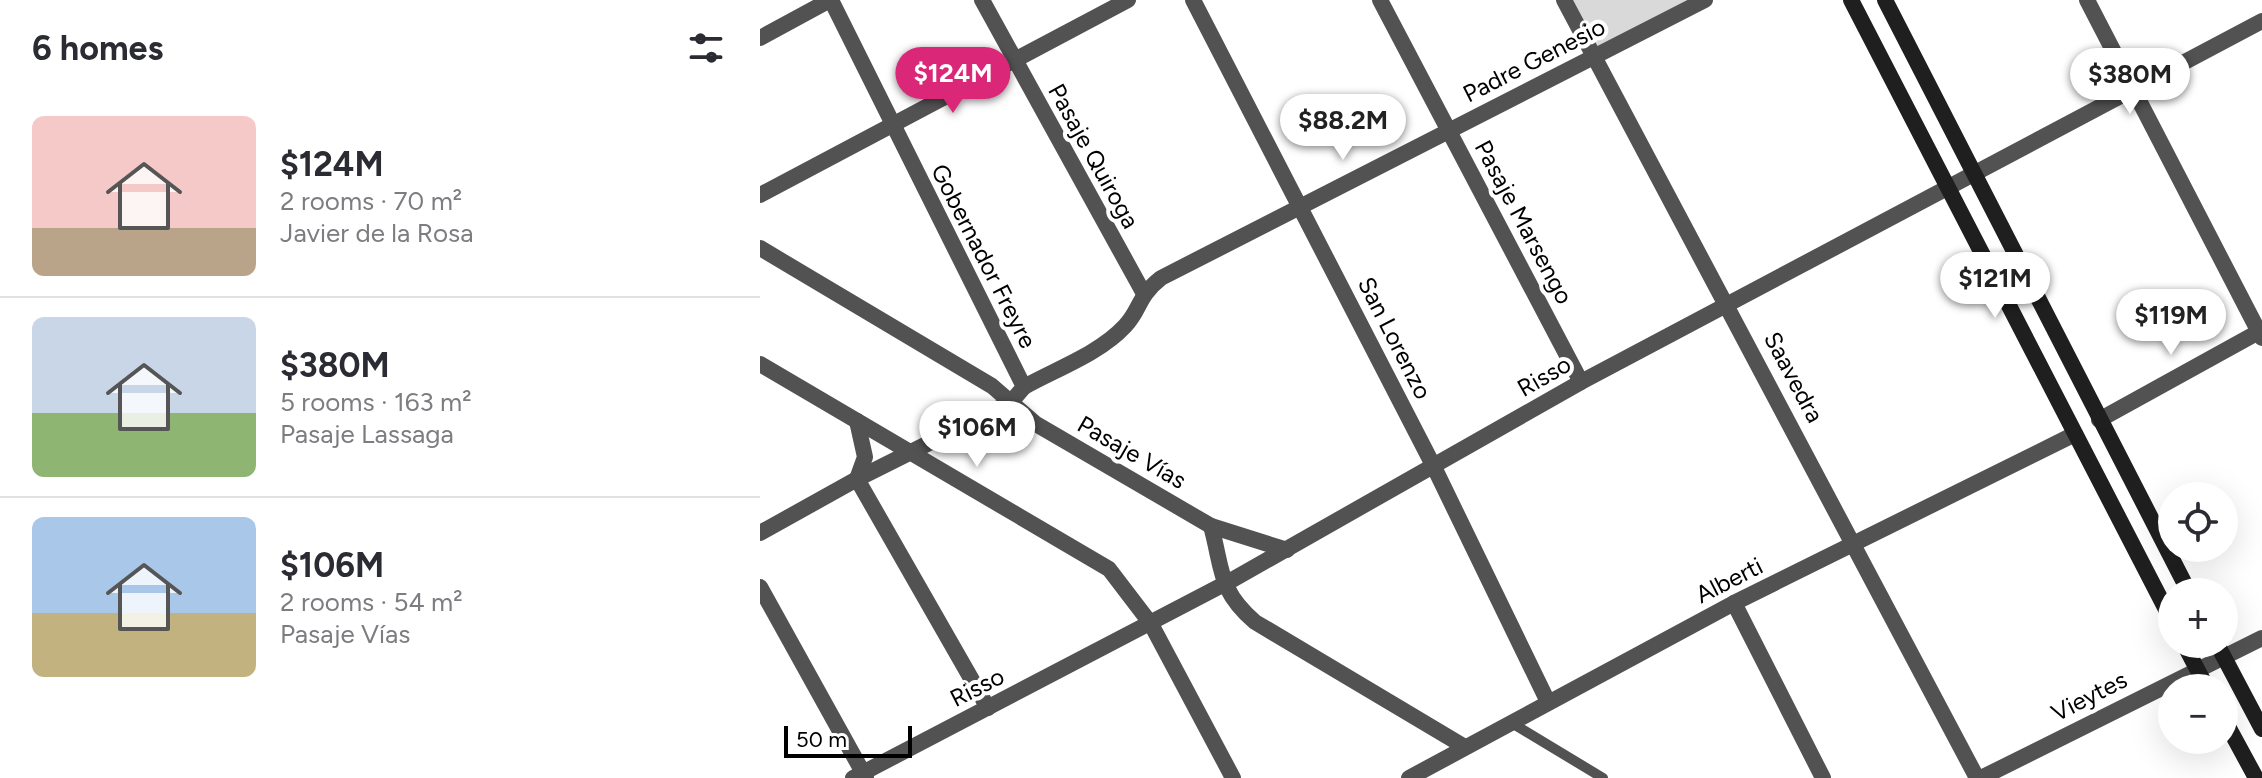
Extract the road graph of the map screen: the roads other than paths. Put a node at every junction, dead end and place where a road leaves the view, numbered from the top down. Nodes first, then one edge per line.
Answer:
1 (830, 0) edge
2 (982, 0) edge
3 (1128, 0) edge
4 (1193, 0) edge
5 (1380, 0) edge
6 (1564, 0) edge
7 (1705, 0) edge
8 (1851, 0) edge
9 (1885, 0) edge
10 (2087, 0) edge
11 (2262, 21) edge
12 (760, 38) edge
13 (1596, 56) junction
14 (1012, 60) junction
15 (2136, 91) junction
16 (891, 125) junction
17 (1448, 130) junction
18 (1977, 175) junction
19 (1950, 188) junction
20 (760, 195) edge
21 (1300, 206) junction
22 (760, 248) edge
23 (1143, 292) junction
24 (1728, 303) junction
25 (2261, 333) edge
26 (760, 364) edge
27 (1581, 382) junction
28 (1024, 387) junction
29 (1011, 402) junction
30 (2099, 420) junction
31 (857, 421) junction
32 (2075, 434) junction
33 (909, 452) junction
34 (1434, 467) junction
35 (857, 479) junction
36 (1211, 526) junction
37 (760, 533) edge
38 (1855, 542) junction
39 (1287, 550) junction
40 (2182, 578) edge
41 (1223, 585) junction
42 (760, 587) edge
43 (2158, 594) edge
44 (1734, 603) junction
45 (1151, 624) junction
46 (2262, 638) edge
47 (2238, 645) edge
48 (2191, 658) edge
49 (2211, 658) edge
50 (2224, 658) edge
51 (2197, 669) junction
52 (2200, 674) edge
53 (1548, 702) junction
54 (988, 708) junction
55 (1510, 722) junction
56 (2262, 729) edge
57 (2238, 745) edge
58 (1465, 747) junction
59 (860, 776) edge
60 (1233, 778) edge
61 (1409, 778) edge
62 (1603, 778) edge
63 (1823, 778) edge
64 (1979, 778) edge
65 (2256, 778) edge

1 - 12 street
1 - 16 street, Gobernador Freyre
2 - 14 street, Pasaje Quiroga
3 - 14 street
4 - 21 street, San Lorenzo
5 - 17 street, Pasaje Marsengo
6 - 13 street, Saavedra
7 - 13 street, Padre Genesio
8 - 19 main road
9 - 18 main road
10 - 15 street
11 - 15 street, Risso
13 - 17 street, Padre Genesio
13 - 24 street, Saavedra
14 - 16 street
14 - 23 street, Pasaje Quiroga
15 - 18 street, Risso
15 - 25 street
16 - 20 street
16 - 28 street, Gobernador Freyre
17 - 21 street, Padre Genesio
17 - 27 street, Pasaje Marsengo
18 - 19 street, Risso
18 - 30 main road
19 - 24 street, Risso
19 - 32 main road
21 - 23 street, Padre Genesio
21 - 34 street, San Lorenzo
22 - 29 street, Pasaje Vías
23 - 28 street, Padre Genesio
24 - 27 street, Risso
24 - 38 street, Saavedra
25 - 30 street
26 - 31 street
27 - 34 street, Risso
28 - 29 street, Gobernador Freyre
29 - 33 street
29 - 36 street, Pasaje Vías
30 - 40 main road
31 - 33 street
31 - 35 street
32 - 38 street, Alberti
32 - 43 main road
33 - 35 street
33 - 45 street
34 - 39 street, Risso
34 - 53 street, San Lorenzo
35 - 37 street
35 - 54 street
36 - 39 street, Pasaje Vías
36 - 41 street
38 - 44 street, Alberti
38 - 64 street, Saavedra
39 - 41 street, Risso
41 - 45 street, Risso
41 - 58 street
42 - 59 street
44 - 53 street, Alberti
44 - 63 street
45 - 54 street, Risso
45 - 60 street
46 - 47 street, Vieytes
48 - 51 main road
49 - 51 street, Vieytes
50 - 56 main road
51 - 52 main road
51 - 64 street, Vieytes
53 - 55 street, Alberti
54 - 59 street, Risso
55 - 58 street, Alberti
55 - 62 lane
57 - 65 main road
58 - 61 street, Alberti

